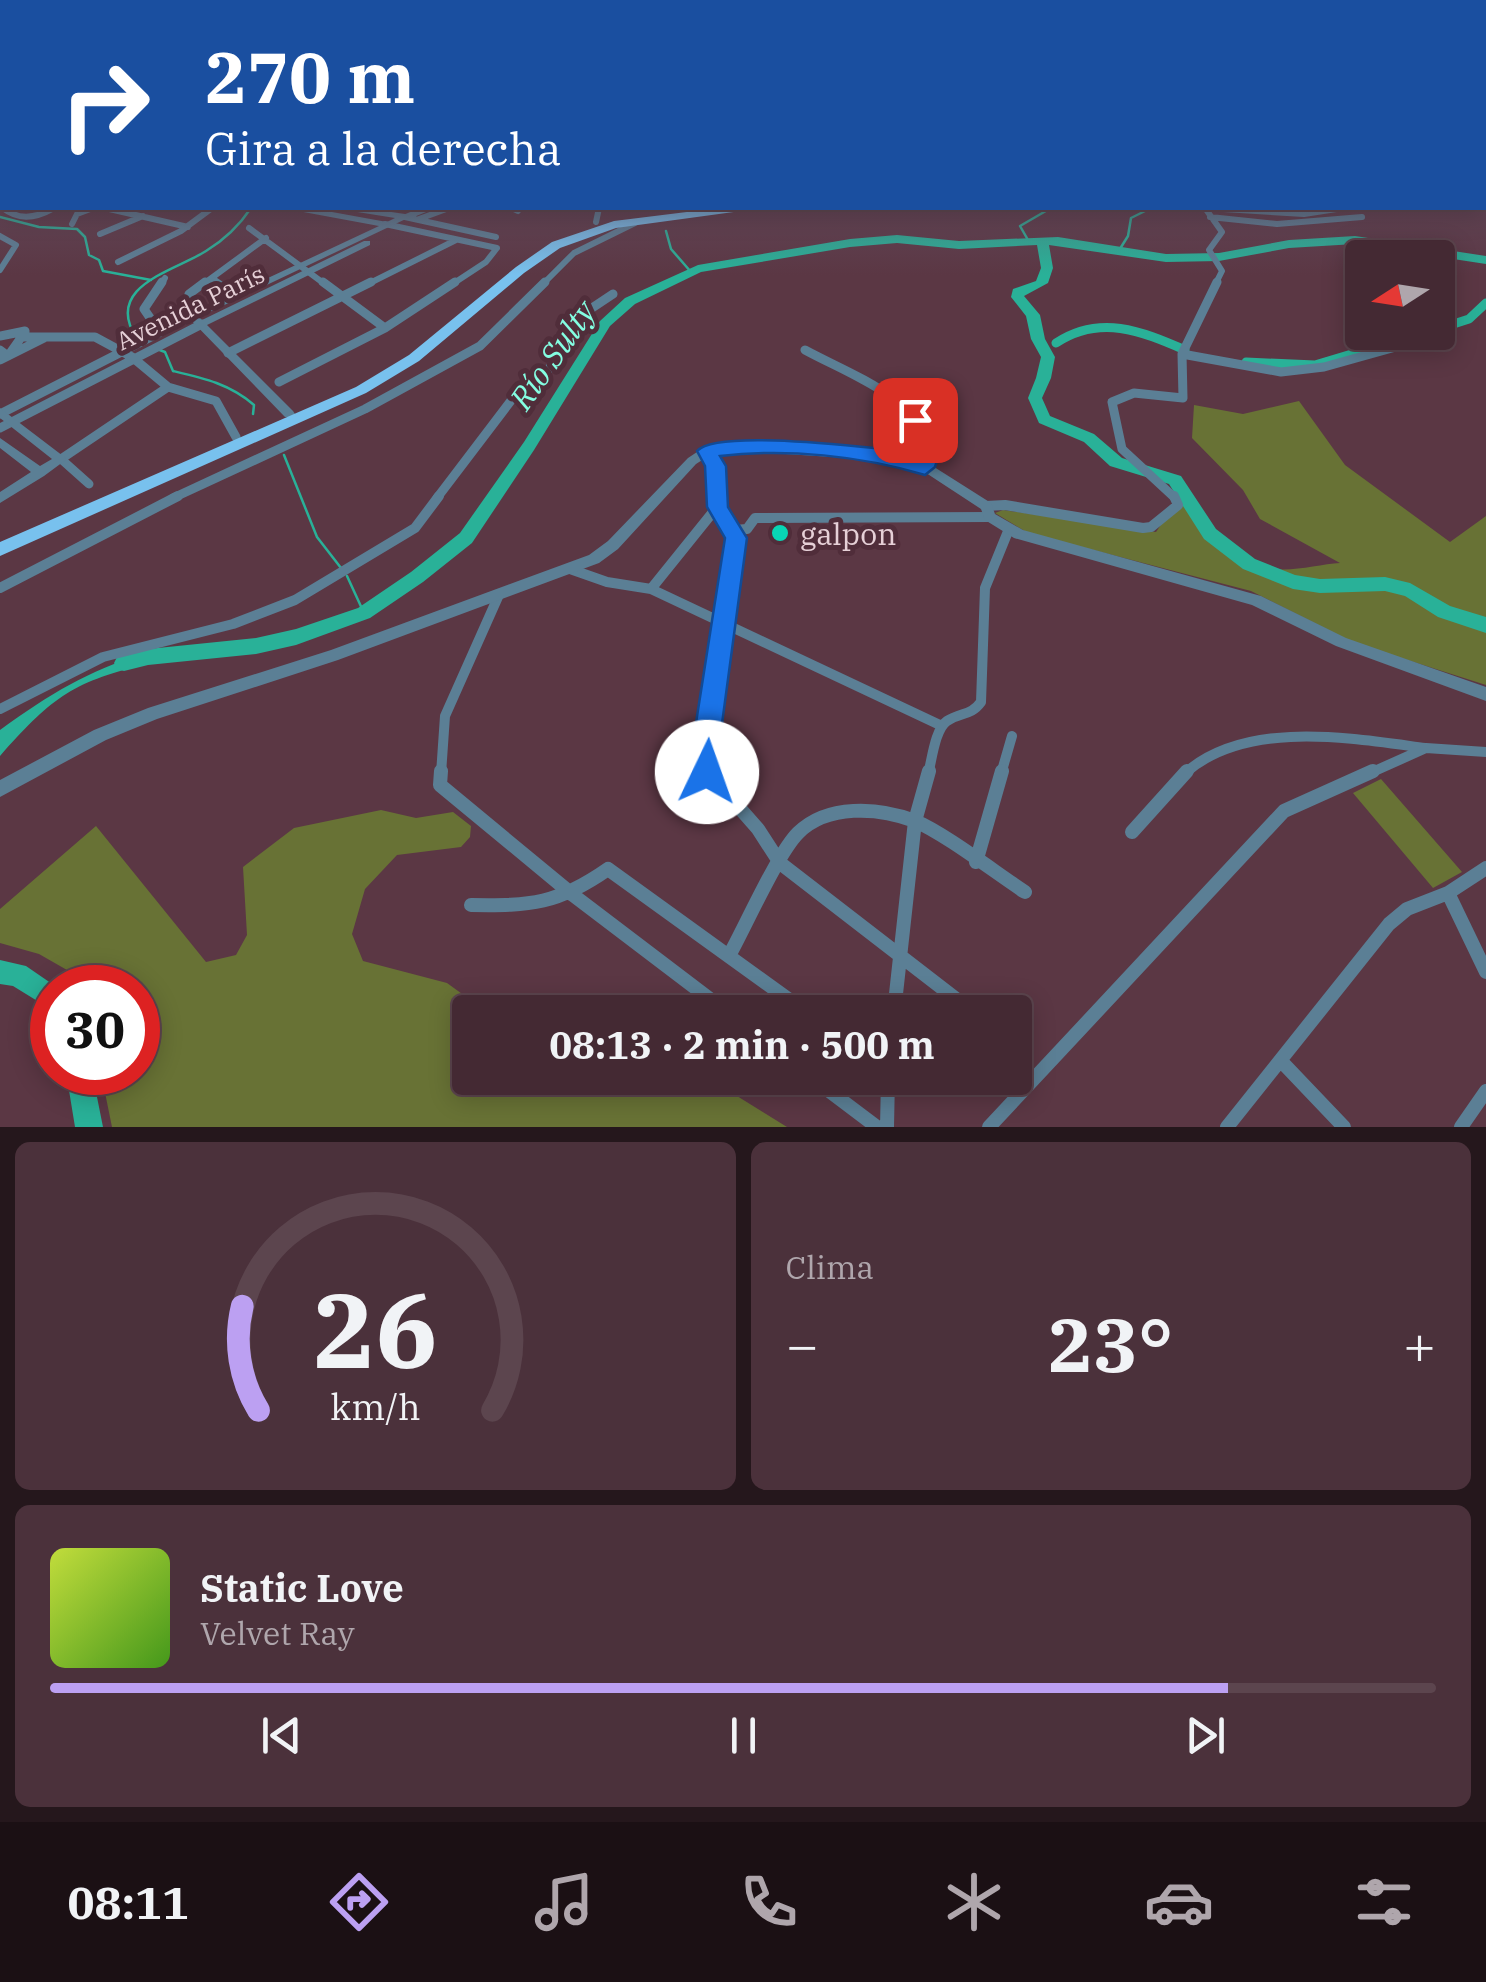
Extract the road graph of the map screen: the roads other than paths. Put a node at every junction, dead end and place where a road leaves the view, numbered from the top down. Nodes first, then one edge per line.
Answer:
1 (6, 210) edge
2 (50, 210) edge
3 (87, 210) edge
4 (116, 210) edge
5 (209, 210) edge
6 (309, 210) edge
7 (363, 210) edge
8 (423, 210) edge
9 (444, 210) edge
10 (668, 210) edge
11 (724, 210) edge
12 (1207, 210) edge
13 (1234, 210) edge
14 (1326, 210) edge
15 (144, 215) junction
16 (597, 215) edge
17 (406, 217) junction
18 (1362, 217) dead end
19 (1210, 218) junction
20 (418, 220) junction
21 (640, 220) junction
22 (72, 224) dead end
23 (385, 224) junction
24 (188, 227) junction
25 (248, 228) dead end
26 (399, 228) junction
27 (100, 234) dead end
28 (496, 237) dead end
29 (266, 238) junction
30 (3, 239) edge
31 (457, 240) junction
32 (118, 262) dead end
33 (306, 268) junction
34 (0, 270) edge
35 (165, 278) dead end
36 (211, 279) junction
37 (189, 294) dead end
38 (612, 294) dead end
39 (234, 296) junction
40 (344, 298) junction
41 (196, 320) junction
42 (385, 328) junction
43 (159, 331) junction
44 (0, 336) edge
45 (22, 336) junction
46 (47, 336) junction
47 (805, 350) dead end
48 (1382, 350) edge
49 (118, 351) junction
50 (228, 353) junction
51 (1182, 354) junction
52 (2, 355) edge
53 (132, 357) junction
54 (279, 382) dead end
55 (168, 387) junction
56 (289, 414) junction
57 (3, 418) edge
58 (236, 436) junction
59 (0, 442) edge
60 (707, 451) junction
61 (61, 459) junction
62 (925, 467) junction
63 (40, 474) junction
64 (89, 484) dead end
65 (0, 498) edge
66 (718, 507) junction
67 (988, 512) junction
68 (734, 530) junction
69 (1008, 530) junction
70 (0, 538) edge
71 (0, 548) edge
72 (570, 569) junction
73 (0, 588) edge
74 (652, 589) junction
75 (498, 597) junction
76 (724, 622) junction
77 (1486, 694) edge
78 (0, 709) edge
79 (942, 726) junction
80 (1012, 736) dead end
81 (1426, 748) junction
82 (1486, 752) edge
83 (0, 789) edge
84 (914, 821) junction
85 (1132, 832) dead end
86 (780, 862) junction
87 (976, 862) junction
88 (1486, 868) edge
89 (1026, 892) dead end
90 (1448, 893) junction
91 (573, 894) junction
92 (470, 905) dead end
93 (730, 954) junction
94 (900, 955) junction
95 (1486, 972) edge
96 (705, 995) edge
97 (784, 995) edge
98 (896, 995) edge
99 (952, 995) edge
100 (1282, 1062) junction
101 (1486, 1092) edge
102 (835, 1095) edge
103 (888, 1095) edge
104 (877, 1127) edge
105 (887, 1127) edge
106 (989, 1127) edge
107 (1227, 1127) edge
108 (1344, 1127) edge
109 (1461, 1127) edge

1 - 2 street
3 - 22 street
4 - 15 street
5 - 24 street
6 - 23 street
7 - 17 street
8 - 17 street
9 - 20 street
10 - 16 highway
11 - 21 highway
12 - 19 street
13 - 14 street
15 - 24 street
15 - 27 street
16 - 56 highway
17 - 20 street
17 - 23 street
18 - 19 street
19 - 51 street
20 - 26 street, Avenida París
20 - 28 street
21 - 71 highway
21 - 73 street
23 - 26 street
23 - 33 street
24 - 32 street
25 - 29 street
26 - 31 street
26 - 33 street, Avenida París
29 - 33 street
29 - 36 street
30 - 34 street
31 - 40 street
31 - 42 street
33 - 39 street
33 - 40 street
33 - 41 street, Avenida París
35 - 43 street
36 - 37 street
36 - 39 street
38 - 78 street
39 - 41 street
40 - 42 street
40 - 50 street
41 - 43 street, Avenida París
41 - 50 street
41 - 53 street, Avenida París
42 - 54 street
43 - 49 street, Avenida París
44 - 45 street
45 - 46 street
45 - 52 street
46 - 49 street
46 - 52 street
47 - 62 street
48 - 51 street
49 - 53 street
49 - 57 street, Avenida París
50 - 56 street
51 - 67 street
53 - 55 street
53 - 57 street, Avenida París
55 - 58 street
55 - 61 street
56 - 58 highway
57 - 61 street
58 - 70 highway
59 - 63 street
60 - 62 street
60 - 66 street
60 - 72 street
61 - 63 street
61 - 64 street
62 - 67 street
63 - 65 street
66 - 68 street
66 - 74 street
67 - 68 street
67 - 69 street
68 - 76 street
69 - 77 street
69 - 79 street
72 - 74 street
72 - 75 street
74 - 76 street
75 - 83 street
75 - 91 street
76 - 79 street
76 - 86 street
79 - 84 street
80 - 87 street
81 - 82 street
81 - 85 street
81 - 106 street
84 - 86 street
84 - 87 street
84 - 94 street
86 - 93 street
86 - 94 street
87 - 89 street
88 - 90 street
90 - 95 street
90 - 100 street
91 - 92 street
91 - 93 street
91 - 96 street
93 - 97 street
94 - 98 street
94 - 99 street
100 - 107 street
100 - 108 street
101 - 109 street
102 - 104 street
103 - 105 street

